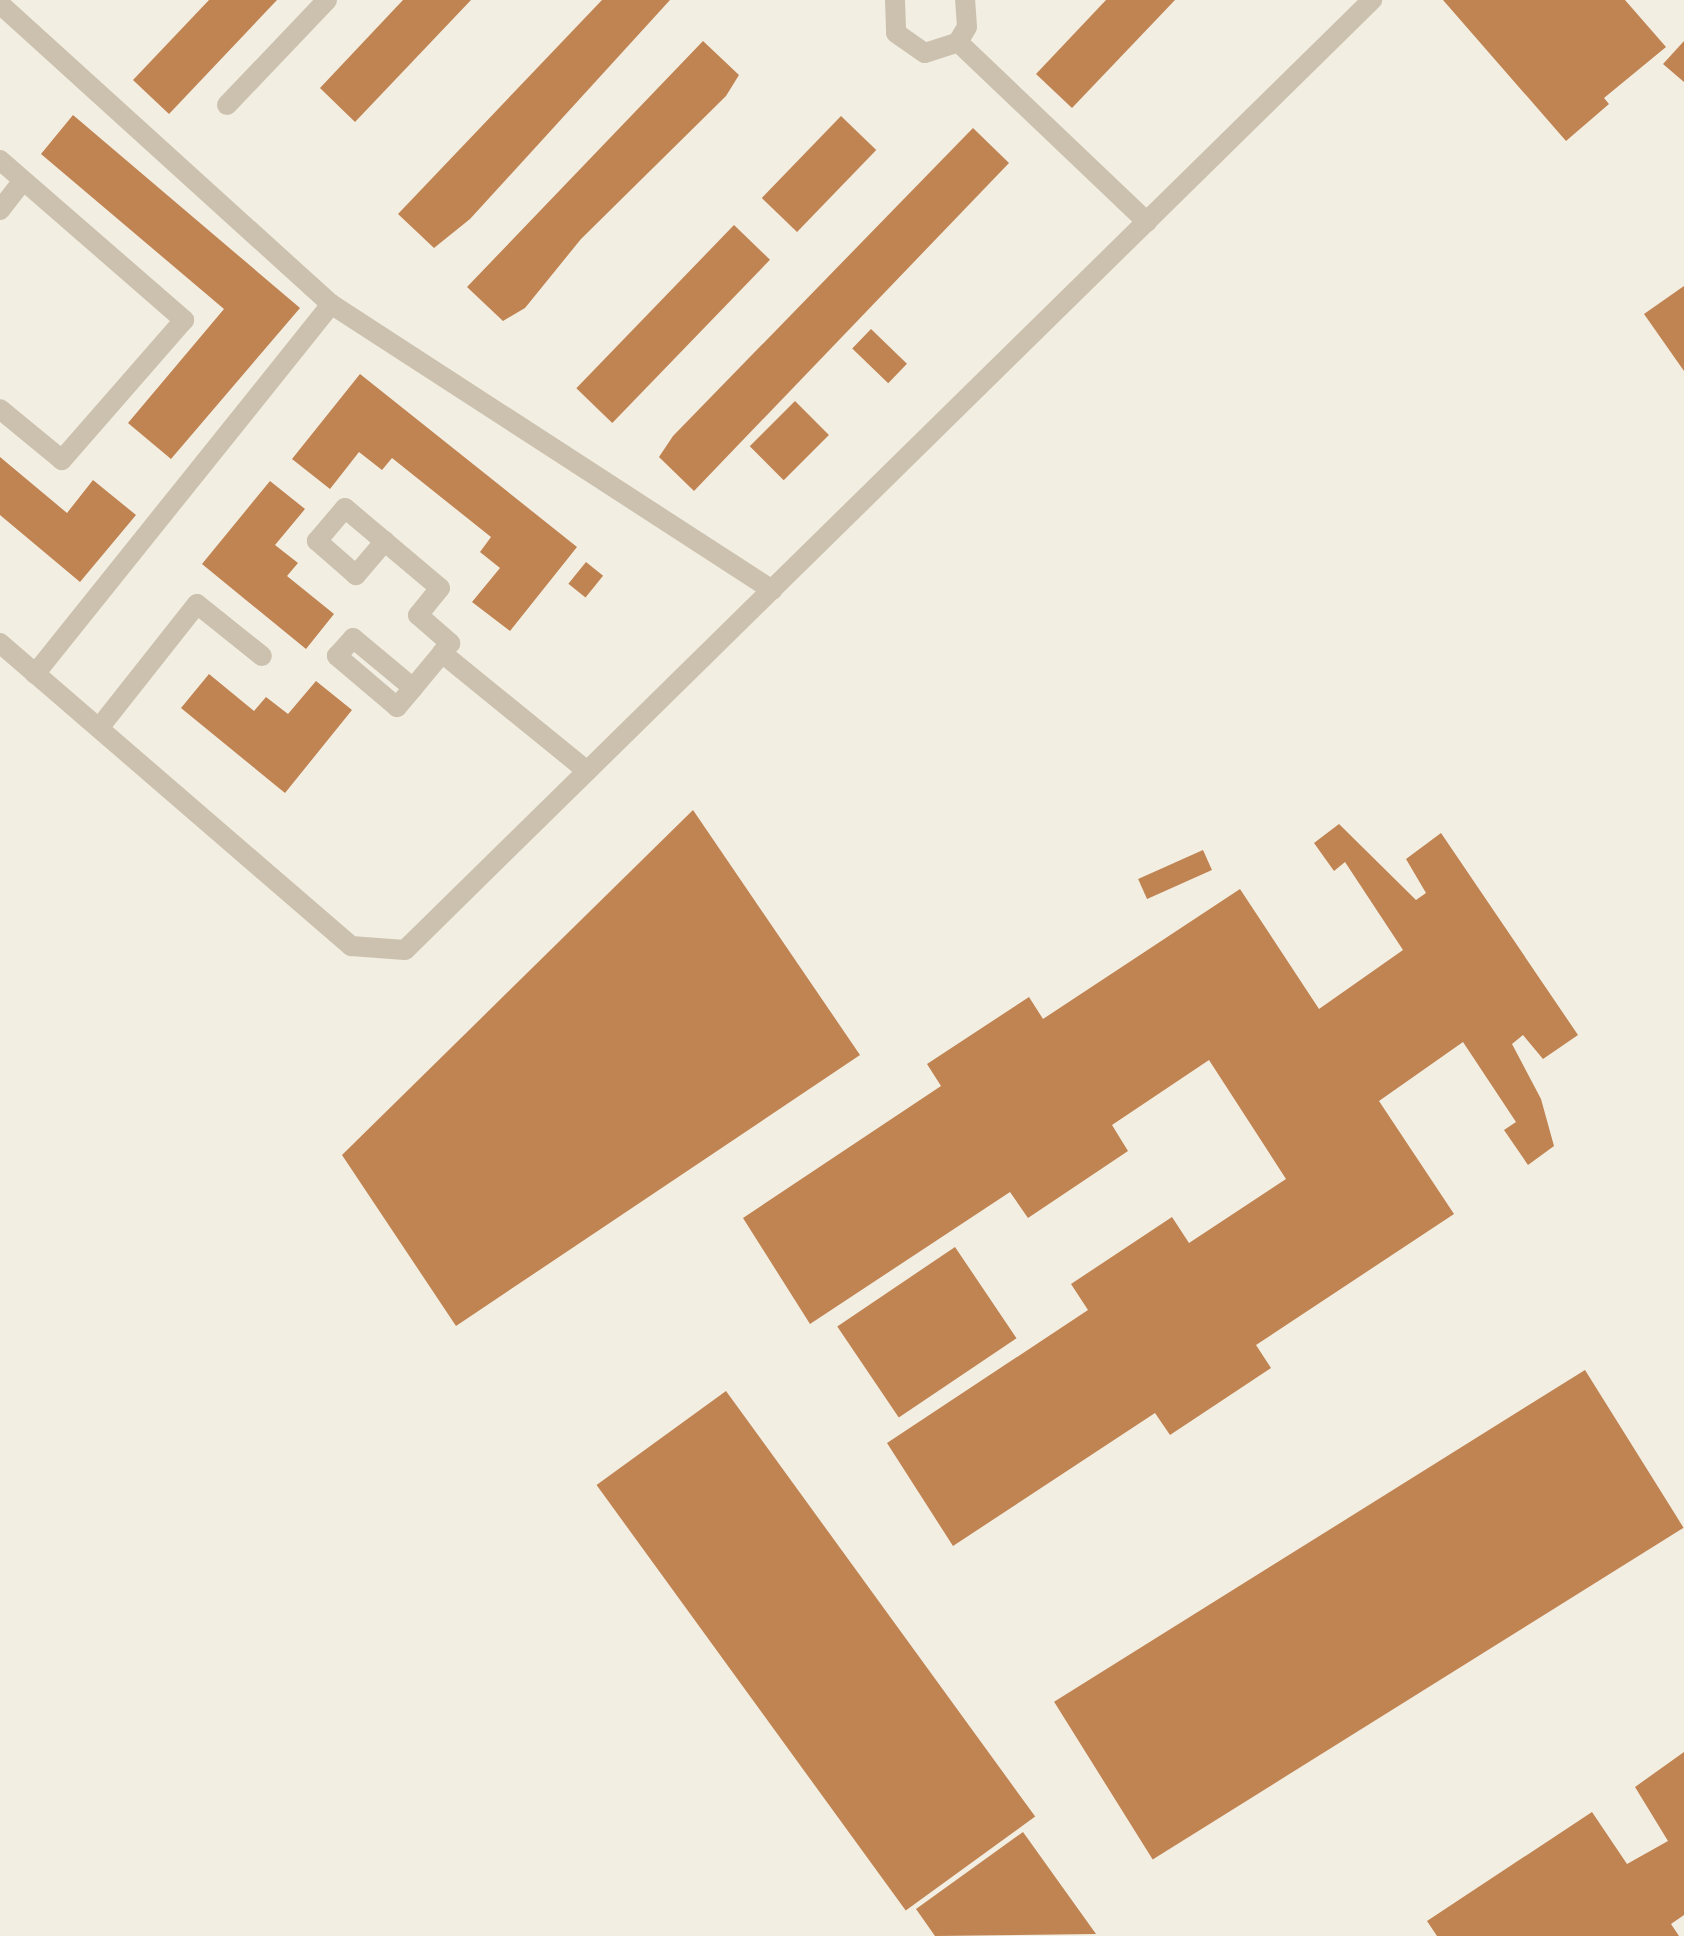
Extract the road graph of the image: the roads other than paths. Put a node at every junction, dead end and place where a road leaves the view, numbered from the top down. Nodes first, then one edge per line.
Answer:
1 (327, 0) edge
2 (895, 0) edge
3 (965, 0) edge
4 (1372, 0) edge
5 (0, 4) edge
6 (958, 42) junction
7 (227, 105) dead end
8 (0, 160) edge
9 (23, 181) junction
10 (0, 210) edge
11 (1147, 222) junction
12 (331, 304) junction
13 (0, 409) edge
14 (385, 541) dead end
15 (772, 590) junction
16 (0, 643) edge
17 (442, 653) junction
18 (262, 656) dead end
19 (35, 674) junction
20 (413, 688) dead end
21 (99, 728) junction
22 (587, 771) junction

1 - 7 street
2 - 6 street
3 - 6 street
4 - 11 street
5 - 12 street
6 - 11 street
8 - 9 street
9 - 10 street
9 - 13 street
11 - 15 street
12 - 15 street
12 - 19 street
14 - 17 street
15 - 22 street
16 - 19 street
17 - 20 street
17 - 22 street
18 - 21 street
19 - 21 street
21 - 22 street

